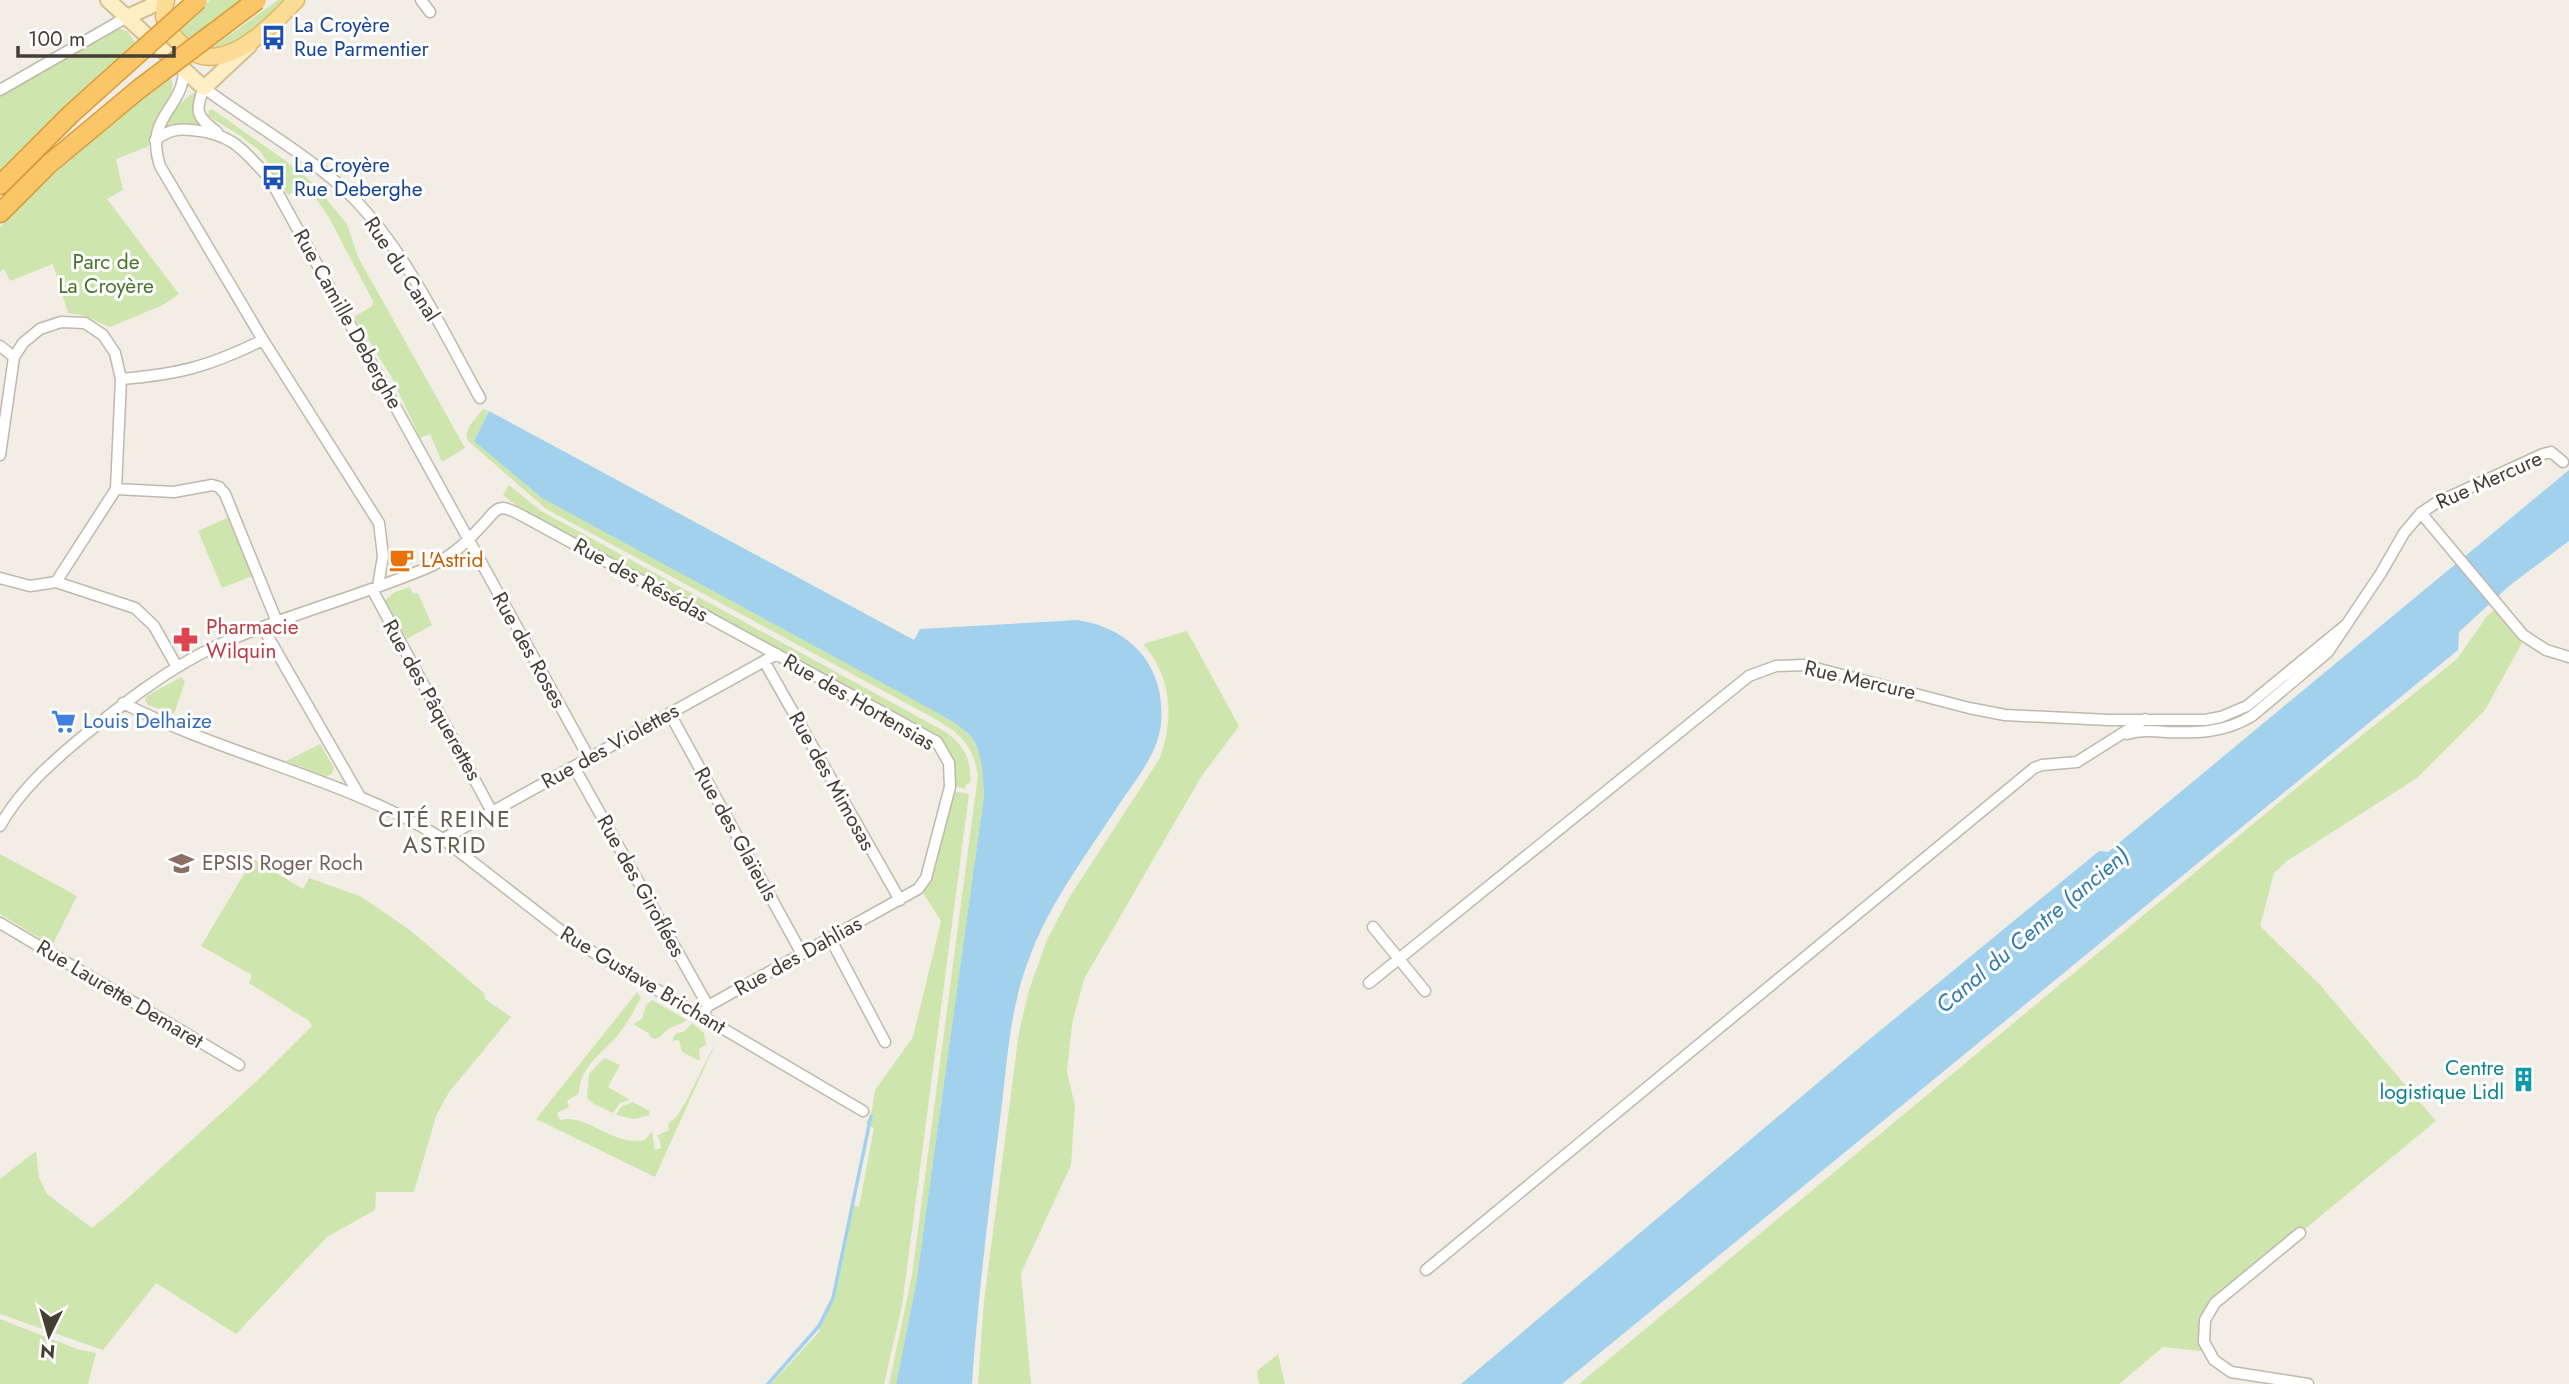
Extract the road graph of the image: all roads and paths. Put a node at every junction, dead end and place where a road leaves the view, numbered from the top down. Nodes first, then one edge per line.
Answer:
1 (108, 0) edge
2 (159, 0) edge
3 (166, 0) edge
4 (198, 0) edge
5 (257, 0) edge
6 (296, 0) edge
7 (421, 0) edge
8 (430, 12) dead end
9 (127, 18) junction
10 (260, 36) junction
11 (184, 71) junction
12 (204, 88) junction
13 (0, 90) edge
14 (220, 134) junction
15 (155, 140) junction
16 (0, 185) edge
17 (0, 213) edge
18 (263, 340) junction
19 (0, 346) edge
20 (14, 357) junction
21 (121, 379) junction
22 (480, 398) dead end
23 (0, 455) edge
24 (2563, 462) dead end
25 (116, 489) junction
26 (2421, 513) junction
27 (468, 541) junction
28 (0, 579) edge
29 (56, 582) junction
30 (375, 588) junction
31 (278, 622) junction
32 (2347, 624) junction
33 (263, 628) junction
34 (777, 654) junction
35 (2569, 657) edge
36 (765, 661) junction
37 (177, 667) junction
38 (123, 703) junction
39 (670, 714) junction
40 (2146, 719) junction
41 (2106, 744) junction
42 (589, 758) junction
43 (574, 767) junction
44 (359, 795) junction
45 (492, 811) junction
46 (0, 826) edge
47 (443, 839) junction
48 (900, 900) junction
49 (0, 923) edge
50 (1373, 927) dead end
51 (830, 939) junction
52 (802, 954) junction
53 (1399, 959) junction
54 (1369, 983) dead end
55 (1425, 991) dead end
56 (708, 1006) junction
57 (702, 1016) junction
58 (885, 1042) dead end
59 (239, 1065) dead end
60 (863, 1111) dead end
61 (2300, 1233) dead end
62 (1426, 1270) dead end
63 (2308, 1384) edge

1 - 9 street, Rue du Canal
2 - 9 street
3 - 10 main road
4 - 16 highway, bridge
5 - 17 highway, bridge
6 - 10 main road
7 - 8 street
9 - 11 street, Rue du Canal
9 - 13 street
10 - 12 street
11 - 12 street, Rue du Canal
11 - 15 street
12 - 14 street, Rue Camille Deberghe
12 - 22 street, Rue du Canal
14 - 15 street
14 - 27 street, Rue Camille Deberghe
15 - 18 street
18 - 21 street
18 - 30 street
19 - 20 street
20 - 21 street
20 - 23 street
21 - 25 street
24 - 26 street, Rue Mercure
25 - 29 street
25 - 31 street
26 - 32 street, Rue Mercure
26 - 35 street
27 - 30 street
27 - 34 street, Rue des Résédas
27 - 42 street, Rue des Roses
28 - 29 street
29 - 37 street
30 - 31 street
30 - 45 street, Rue des Pâquerettes
31 - 33 street
32 - 40 street, Rue Mercure
32 - 41 street, Rue Mercure
33 - 37 street
33 - 44 street
34 - 36 street, Rue des Violettes
34 - 48 street, Rue des Hortensias
36 - 39 street, Rue des Violettes
36 - 48 street, Rue des Mimosas
37 - 38 street
38 - 44 street, Rue Gustave Brichant
38 - 46 street
39 - 42 street, Rue des Violettes
39 - 52 street, Rue des Glaïeuls
40 - 41 street
40 - 53 street, Rue Mercure
41 - 62 street
42 - 43 street, Rue des Violettes
43 - 45 street, Rue des Violettes
43 - 56 street, Rue des Giroflées
44 - 47 street, Rue Gustave Brichant
45 - 47 street, Rue des Violettes
47 - 57 street, Rue Gustave Brichant
48 - 51 street, Rue des Dahlias
49 - 59 street, Rue Laurette Demaret
50 - 53 street
51 - 52 street, Rue des Dahlias
51 - 58 street
52 - 56 street, Rue des Dahlias
53 - 54 street, Rue Mercure
53 - 55 street
56 - 57 street
57 - 60 street, Rue Gustave Brichant
61 - 63 street

